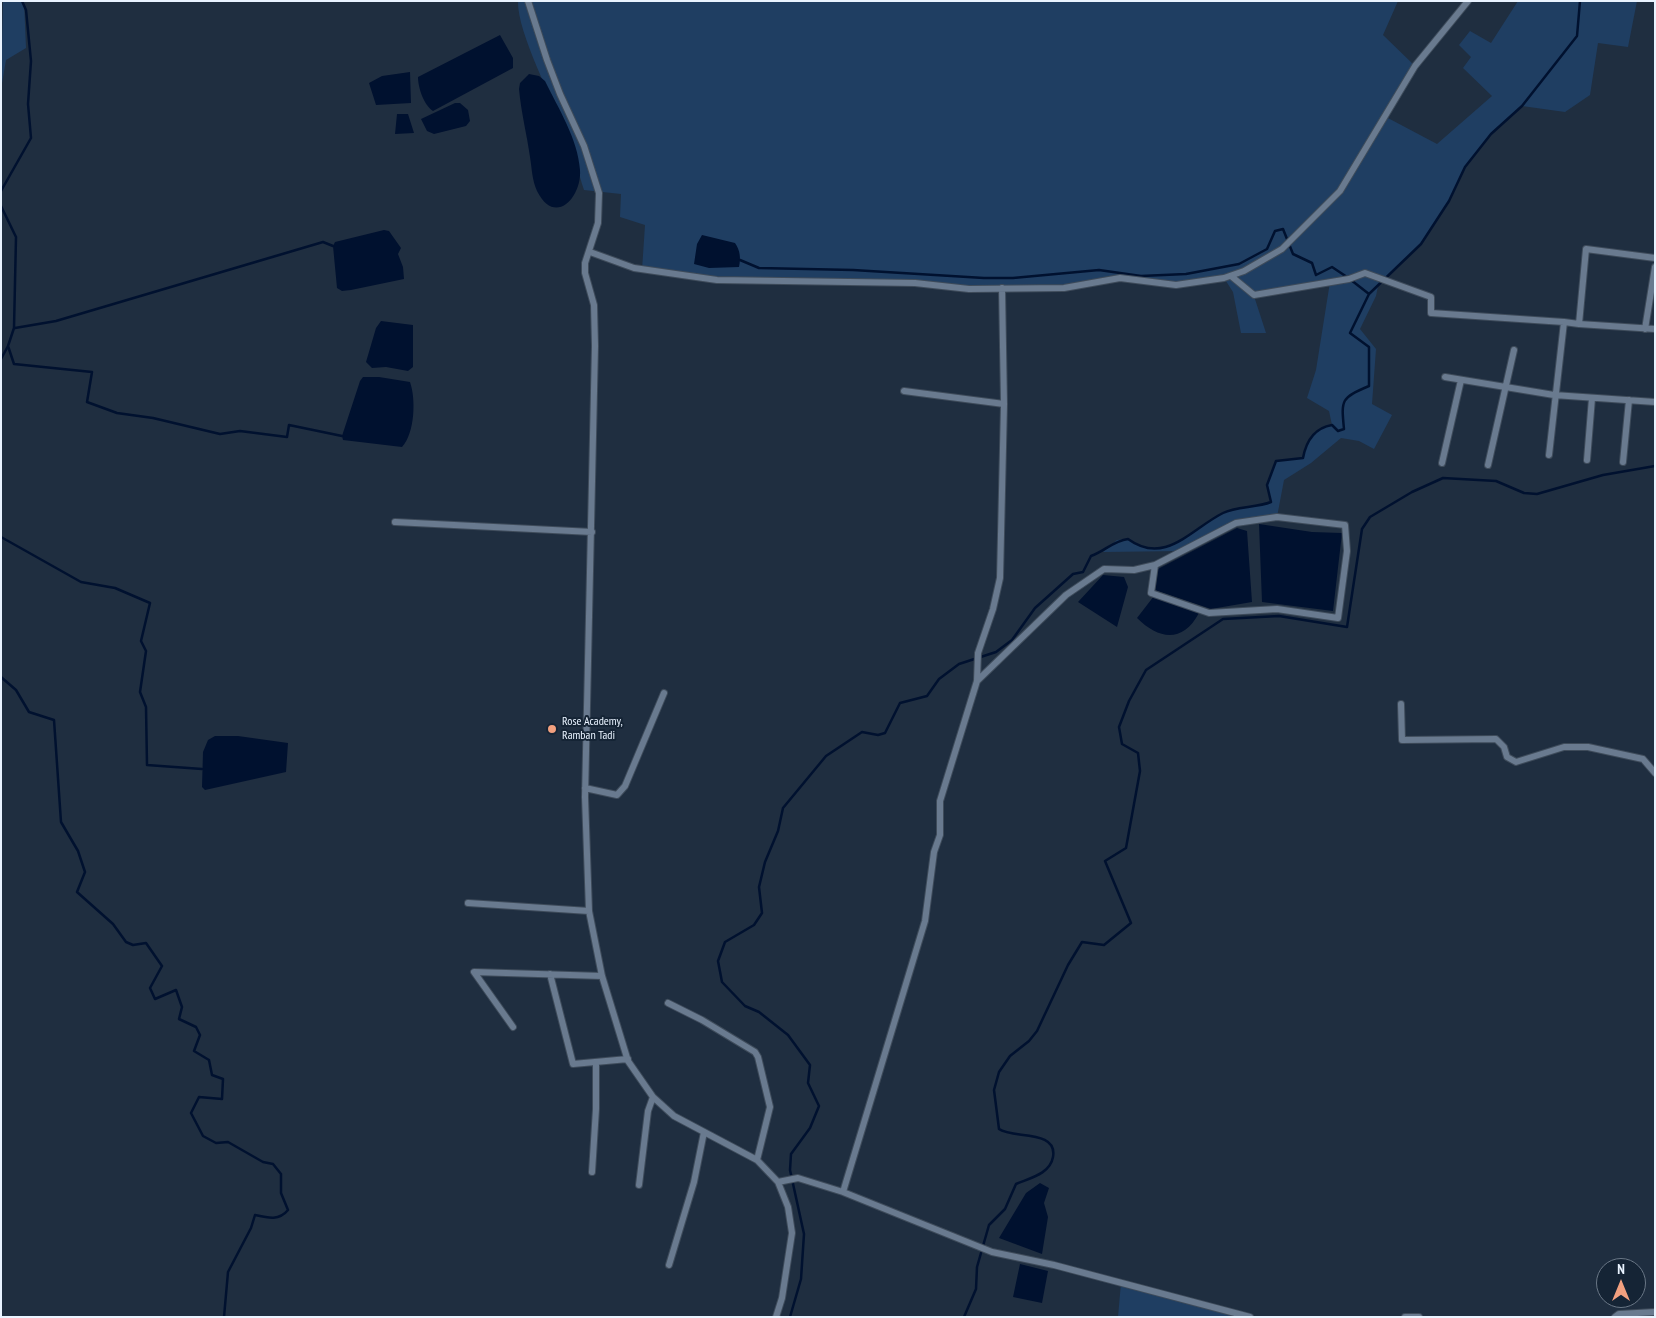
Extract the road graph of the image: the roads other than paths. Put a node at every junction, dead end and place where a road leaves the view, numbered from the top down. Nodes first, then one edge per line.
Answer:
1 (528, 1) edge
2 (1468, 1) edge
3 (590, 252) junction
4 (1655, 258) edge
5 (1655, 267) edge
6 (1231, 276) junction
7 (1002, 288) junction
8 (1564, 322) junction
9 (1579, 324) junction
10 (1645, 329) junction
11 (1655, 329) edge
12 (1514, 350) dead end
13 (1445, 377) dead end
14 (1461, 380) junction
15 (1506, 387) junction
16 (904, 391) dead end
17 (1554, 395) junction
18 (1592, 398) junction
19 (1629, 400) junction
20 (1655, 402) edge
21 (1004, 404) junction
22 (1549, 455) dead end
23 (1587, 460) dead end
24 (1623, 462) dead end
25 (1442, 463) dead end
26 (1488, 465) dead end
27 (396, 522) dead end
28 (592, 532) junction
29 (1155, 565) junction
30 (977, 681) junction
31 (664, 693) dead end
32 (1400, 704) dead end
33 (1655, 773) edge
34 (585, 788) junction
35 (468, 903) dead end
36 (589, 911) junction
37 (550, 974) junction
38 (602, 976) junction
39 (668, 1003) dead end
40 (513, 1027) dead end
41 (628, 1059) junction
42 (596, 1062) junction
43 (653, 1097) junction
44 (704, 1132) junction
45 (757, 1160) junction
46 (592, 1172) dead end
47 (778, 1182) junction
48 (639, 1185) dead end
49 (843, 1192) junction
50 (669, 1265) dead end
51 (1655, 1312) edge
52 (776, 1317) edge
53 (1250, 1317) edge
54 (1405, 1317) edge
55 (1419, 1317) edge
56 (1615, 1317) edge

1 - 3 street
2 - 6 street
3 - 7 street
3 - 28 street
4 - 9 street
5 - 10 street
6 - 7 street
6 - 8 street
7 - 21 street
8 - 9 street
8 - 17 street
9 - 10 street
10 - 11 street
12 - 15 street
13 - 14 street
14 - 15 street
14 - 25 street
15 - 17 street
15 - 26 street
16 - 21 street
17 - 18 street
17 - 22 street
18 - 19 street
18 - 23 street
19 - 20 street
19 - 24 street
21 - 30 street
27 - 28 street
28 - 34 street
29 - 29 street
29 - 30 street
30 - 49 street
31 - 34 street
32 - 33 street
34 - 36 street
35 - 36 street
36 - 38 street
37 - 38 street
37 - 40 street
37 - 42 street
38 - 41 street
39 - 45 street
41 - 42 street
41 - 43 street
42 - 46 street
43 - 44 street
43 - 48 street
44 - 45 street
44 - 50 street
45 - 47 street
47 - 49 street
47 - 52 street
49 - 53 street
51 - 56 street
54 - 55 street

